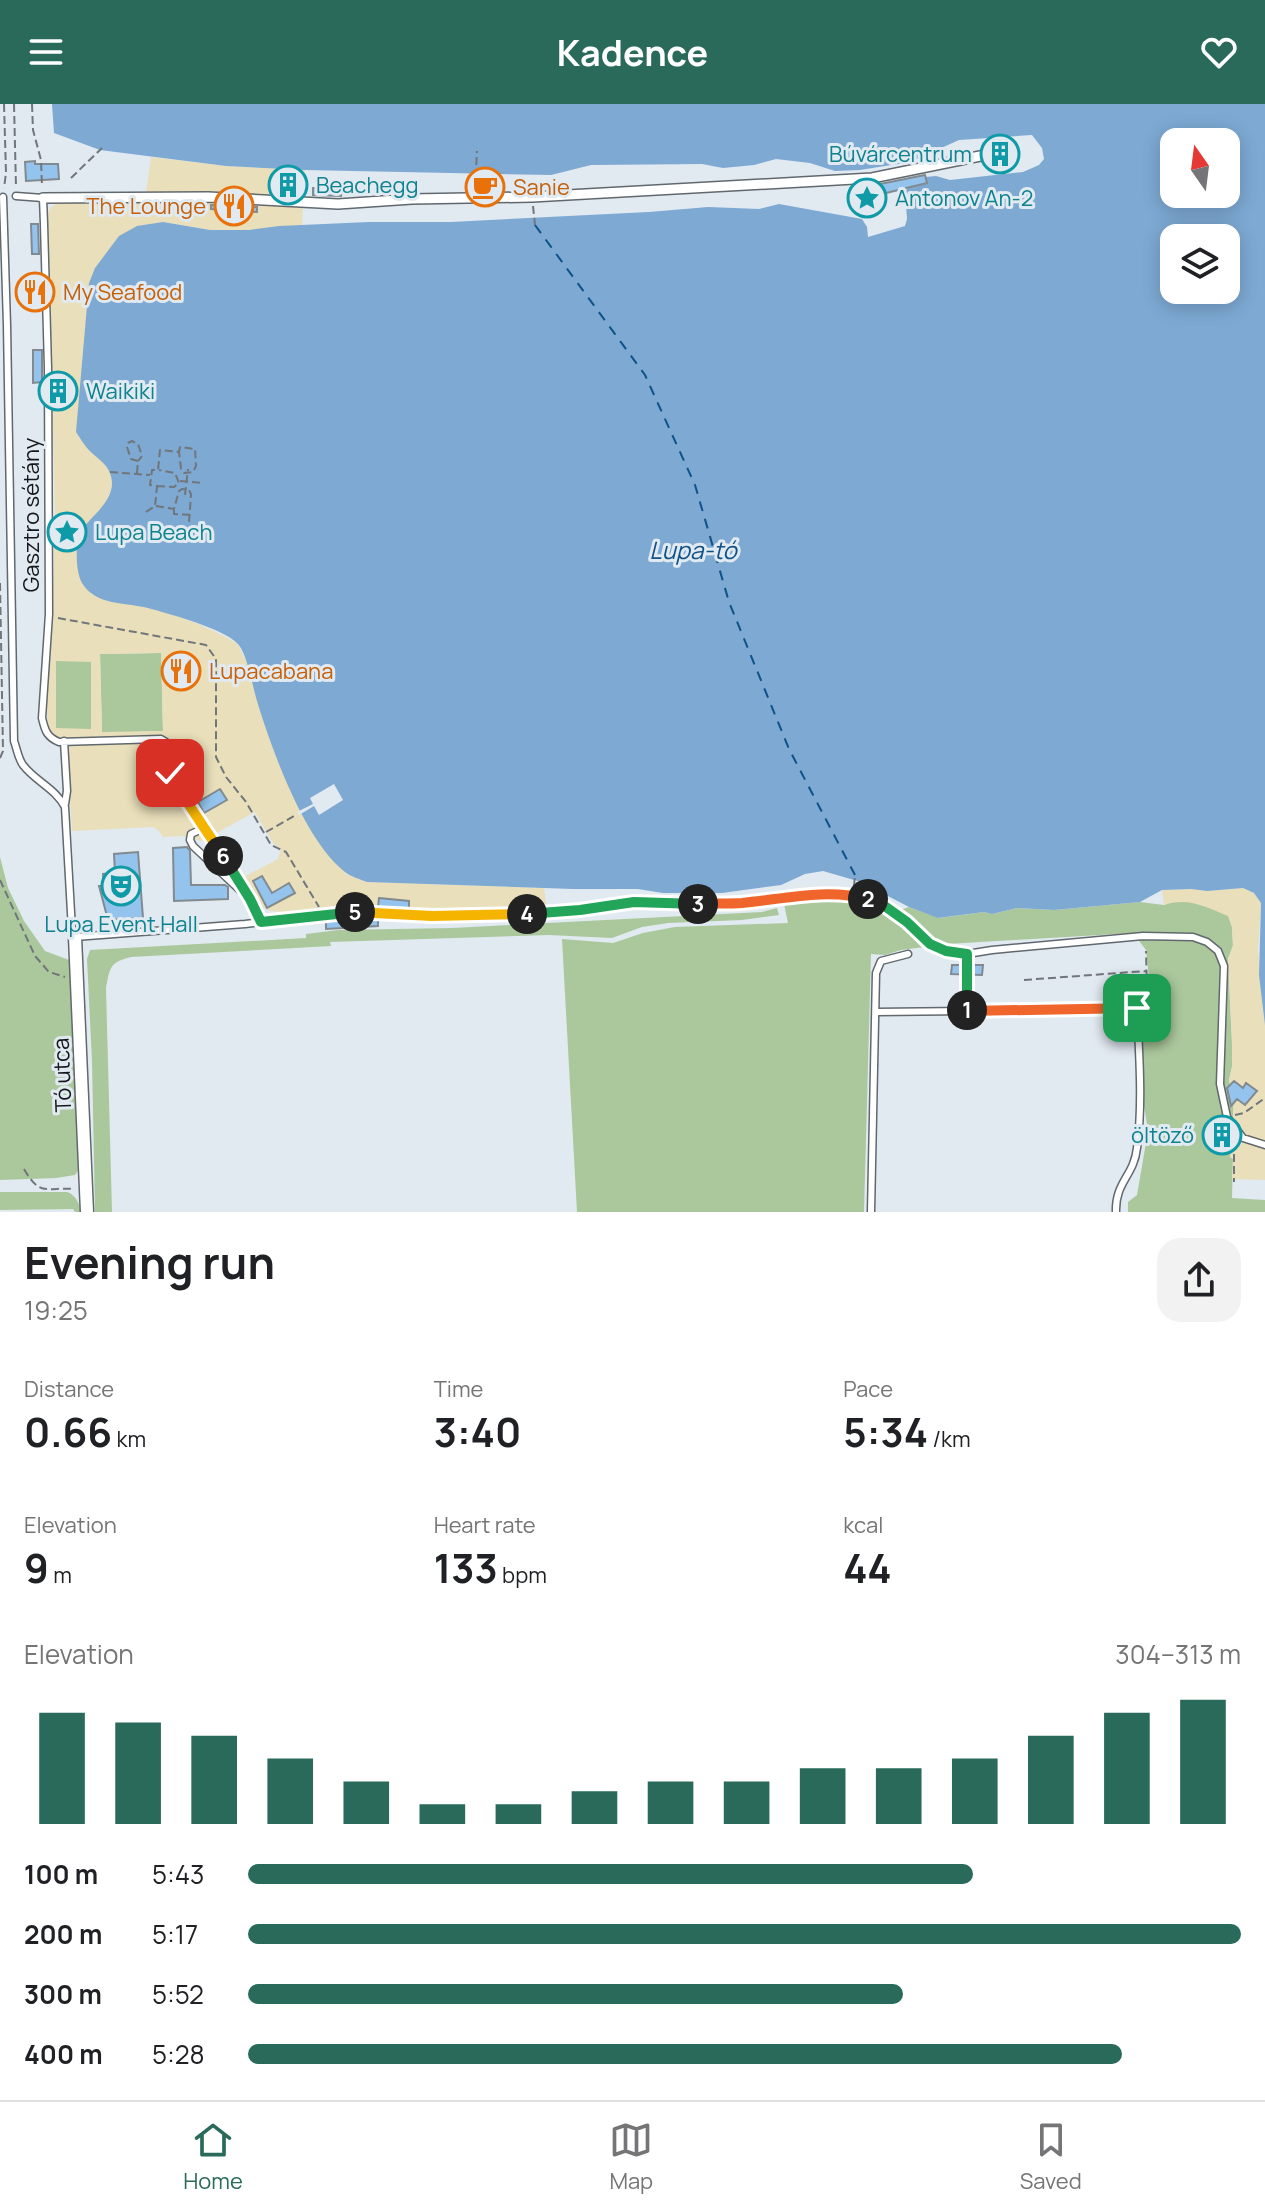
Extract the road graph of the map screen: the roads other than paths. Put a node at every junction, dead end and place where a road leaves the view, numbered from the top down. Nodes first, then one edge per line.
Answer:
1 (990, 154) dead end
2 (16, 196) road end
3 (3, 197) road end
4 (43, 198) junction
5 (2, 206) edge
6 (64, 741) junction
7 (65, 807) junction
8 (209, 833) junction
9 (250, 899) junction
10 (261, 922) junction
11 (75, 937) junction
12 (908, 954) dead end
13 (967, 1011) road end
14 (1007, 1011) road end
15 (876, 1012) junction
16 (1265, 1145) edge
17 (87, 1212) edge
18 (871, 1212) edge
19 (1116, 1212) edge

1 - 4 street
2 - 4 lane
3 - 5 lane
4 - 6 lane, Gasztro sétány
5 - 7 lane
6 - 7 lane
6 - 8 lane
7 - 11 lane
8 - 9 lane
8 - 9 lane
9 - 10 lane
10 - 11 lane
10 - 16 lane
11 - 17 street, Tó utca
12 - 15 lane
13 - 15 lane
14 - 19 lane
15 - 18 lane

